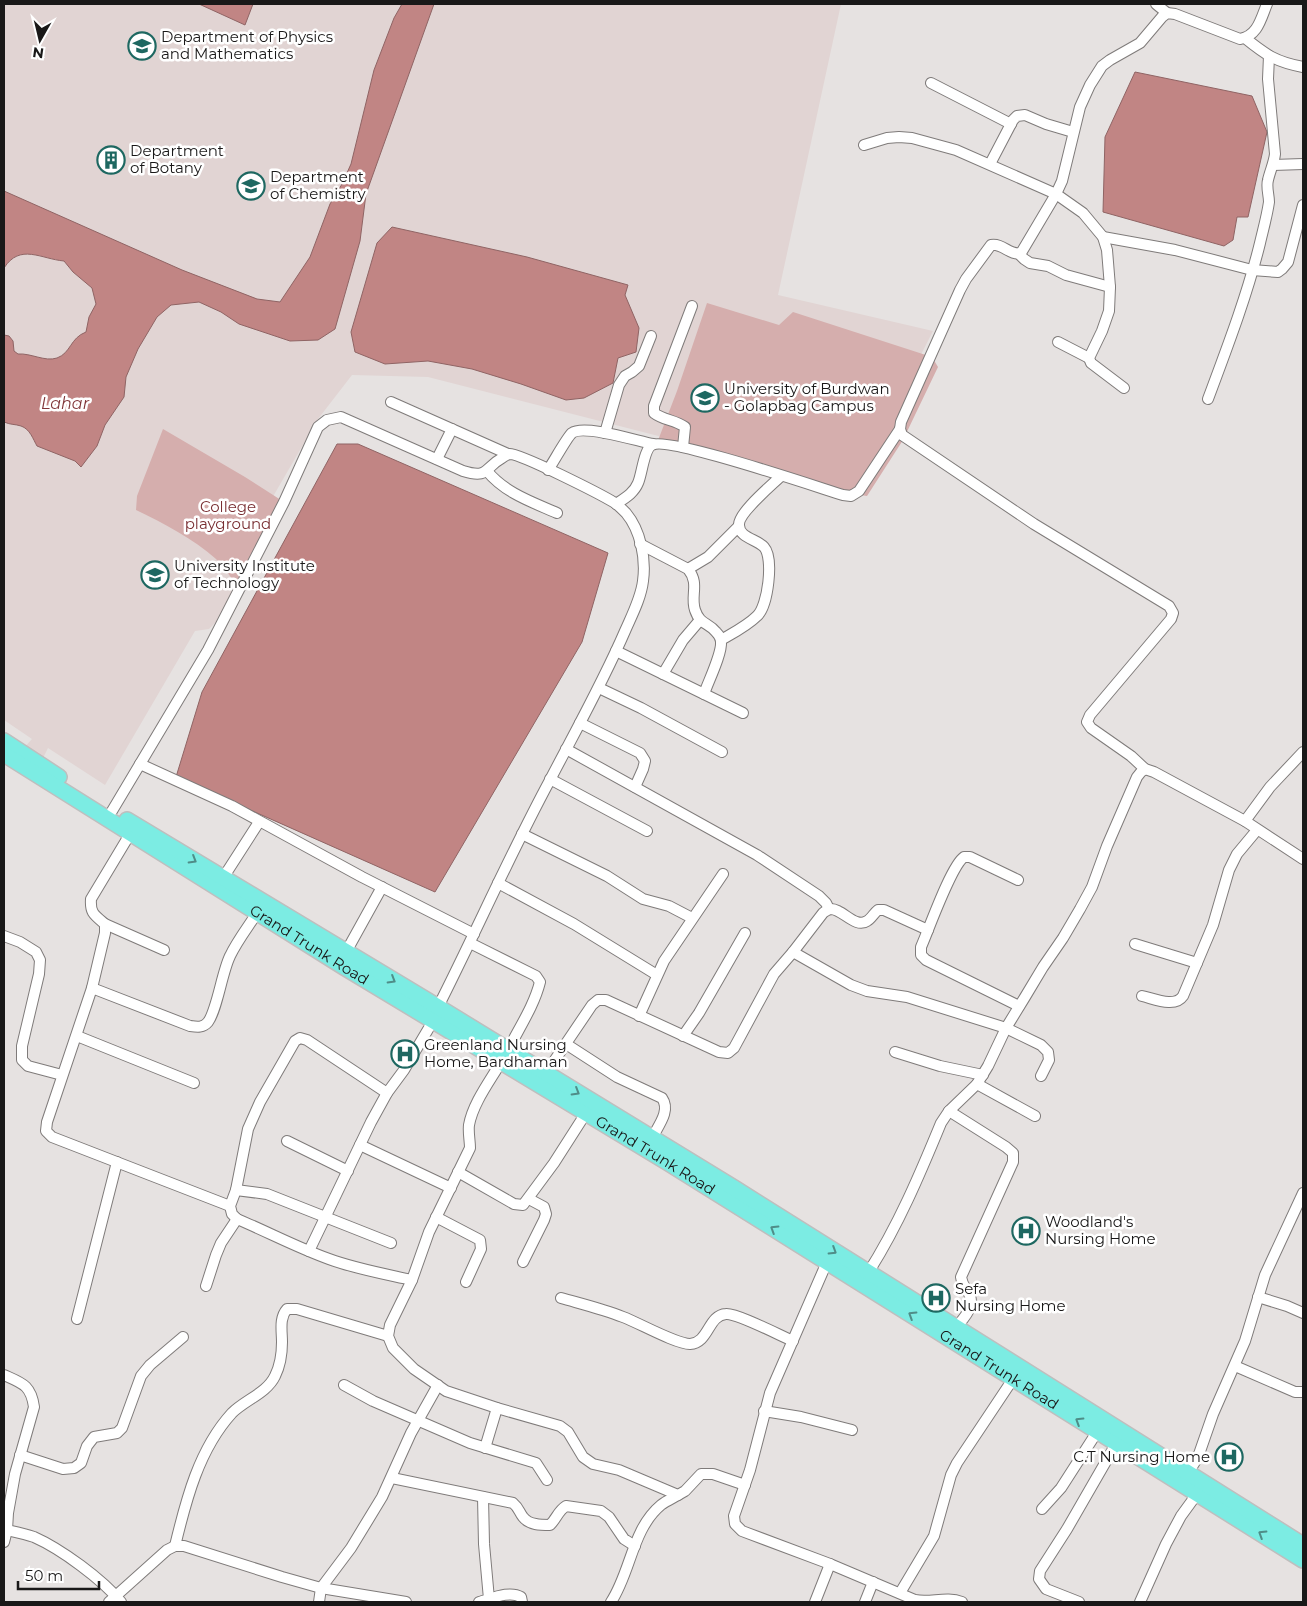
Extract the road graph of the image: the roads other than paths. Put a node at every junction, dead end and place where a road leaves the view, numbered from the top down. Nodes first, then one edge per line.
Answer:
1 (1156, 4) edge
2 (1267, 4) edge
3 (1168, 13) junction
4 (1245, 38) junction
5 (1269, 56) junction
6 (1303, 67) edge
7 (931, 83) dead end
8 (1011, 124) junction
9 (1073, 132) junction
10 (864, 145) dead end
11 (990, 164) junction
12 (1274, 164) junction
13 (1303, 164) edge
14 (1056, 194) junction
15 (1303, 205) edge
16 (1104, 237) junction
17 (1019, 254) junction
18 (1252, 270) junction
19 (1110, 287) junction
20 (692, 306) dead end
21 (651, 336) dead end
22 (1058, 342) dead end
23 (1089, 358) junction
24 (1124, 388) dead end
25 (1208, 399) dead end
26 (391, 402) dead end
27 (452, 429) junction
28 (900, 429) junction
29 (605, 433) junction
30 (652, 444) junction
31 (684, 447) junction
32 (508, 454) junction
33 (437, 459) junction
34 (548, 470) junction
35 (487, 471) junction
36 (781, 476) junction
37 (616, 504) junction
38 (557, 513) dead end
39 (739, 526) junction
40 (640, 544) junction
41 (688, 569) junction
42 (700, 620) junction
43 (721, 640) junction
44 (616, 652) junction
45 (662, 674) junction
46 (599, 688) junction
47 (704, 694) junction
48 (743, 713) dead end
49 (580, 723) junction
50 (4, 741) edge
51 (566, 749) junction
52 (722, 752) dead end
53 (1303, 752) edge
54 (4, 754) edge
55 (140, 764) junction
56 (1145, 769) junction
57 (550, 778) junction
58 (635, 787) junction
59 (112, 811) junction
60 (1245, 821) junction
61 (259, 822) junction
62 (1257, 830) junction
63 (646, 831) dead end
64 (130, 834) junction
65 (522, 834) junction
66 (1303, 859) edge
67 (723, 874) dead end
68 (223, 878) junction
69 (1018, 880) dead end
70 (498, 883) junction
71 (382, 887) junction
72 (829, 909) junction
73 (257, 913) junction
74 (692, 918) junction
75 (105, 924) junction
76 (928, 930) junction
77 (745, 933) dead end
78 (4, 936) edge
79 (472, 939) junction
80 (1135, 944) dead end
81 (164, 950) dead end
82 (346, 952) junction
83 (794, 952) junction
84 (1197, 963) junction
85 (657, 974) junction
86 (92, 988) junction
87 (1142, 996) dead end
88 (1019, 1006) junction
89 (435, 1014) junction
90 (639, 1016) junction
91 (1006, 1028) junction
92 (77, 1036) junction
93 (683, 1036) junction
94 (566, 1044) junction
95 (895, 1052) dead end
96 (504, 1056) junction
97 (546, 1074) junction
98 (62, 1076) junction
99 (1042, 1076) dead end
100 (980, 1079) junction
101 (194, 1083) dead end
102 (387, 1093) junction
103 (949, 1111) junction
104 (586, 1113) junction
105 (1036, 1116) dead end
106 (652, 1138) junction
107 (287, 1141) dead end
108 (360, 1145) junction
109 (117, 1162) junction
110 (348, 1171) junction
111 (458, 1172) junction
112 (451, 1188) junction
113 (236, 1190) junction
114 (1303, 1193) edge
115 (529, 1199) junction
116 (230, 1206) junction
117 (326, 1217) junction
118 (436, 1217) junction
119 (237, 1219) junction
120 (391, 1243) dead end
121 (309, 1251) junction
122 (523, 1262) dead end
123 (828, 1262) junction
124 (868, 1273) junction
125 (412, 1280) junction
126 (466, 1282) dead end
127 (206, 1286) dead end
128 (1258, 1297) junction
129 (561, 1298) dead end
130 (1303, 1313) edge
131 (77, 1319) dead end
132 (956, 1328) junction
133 (388, 1336) junction
134 (183, 1337) dead end
135 (793, 1341) junction
136 (1235, 1366) junction
137 (4, 1375) edge
138 (1013, 1379) junction
139 (344, 1385) dead end
140 (438, 1385) junction
141 (1303, 1392) edge
142 (497, 1408) junction
143 (764, 1411) junction
144 (418, 1420) junction
145 (852, 1430) dead end
146 (1097, 1432) junction
147 (1116, 1444) junction
148 (484, 1448) junction
149 (20, 1455) junction
150 (1188, 1473) junction
151 (392, 1478) junction
152 (547, 1480) dead end
153 (745, 1484) junction
154 (1197, 1494) junction
155 (678, 1495) junction
156 (483, 1497) junction
157 (1042, 1509) dead end
158 (7, 1530) junction
159 (4, 1542) edge
160 (1303, 1545) edge
161 (175, 1546) junction
162 (635, 1546) junction
163 (1303, 1560) edge
164 (830, 1564) junction
165 (873, 1582) junction
166 (321, 1588) junction
167 (900, 1593) junction
168 (115, 1600) edge
169 (484, 1601) edge
170 (915, 1601) edge
171 (319, 1602) edge
172 (406, 1602) edge
173 (522, 1602) edge
174 (611, 1602) edge
175 (814, 1602) edge
176 (865, 1602) edge
177 (962, 1602) edge
178 (1079, 1602) edge
179 (1140, 1602) edge

1 - 3 street
2 - 4 street
3 - 4 street
3 - 9 street
4 - 5 street
5 - 6 street
5 - 12 street
7 - 8 street
8 - 9 street
8 - 11 street
9 - 14 street
10 - 11 street
11 - 14 street
12 - 13 street
12 - 18 street
14 - 16 street
14 - 17 street
15 - 18 street
16 - 18 street
16 - 19 street
17 - 19 street
17 - 28 street
18 - 25 street
19 - 23 street
20 - 31 street
21 - 29 street
22 - 23 street
23 - 24 street
26 - 27 street
27 - 32 street
27 - 33 street
28 - 36 street
28 - 56 street
29 - 30 street
29 - 34 street
30 - 31 street
30 - 37 street
31 - 36 street
32 - 34 street
32 - 35 street
33 - 35 street
33 - 55 street
34 - 37 street
35 - 38 street
36 - 39 street
37 - 40 street
39 - 41 street
39 - 43 street
40 - 41 street
40 - 44 street
41 - 42 street
42 - 43 street
42 - 45 street
43 - 47 street
44 - 45 street
44 - 46 street
45 - 47 street
46 - 49 street
46 - 52 street
47 - 48 street
49 - 51 street
49 - 58 street
50 - 59 main road, Grand Trunk Road
51 - 57 street
51 - 58 street
53 - 60 street
54 - 64 main road, Grand Trunk Road
55 - 59 street
55 - 61 street
56 - 60 street
56 - 88 street
57 - 63 street
57 - 65 street
58 - 72 street
59 -> 68 main road, Grand Trunk Road
60 - 62 street
61 - 68 street
61 - 71 street
62 - 66 street
62 - 84 street
64 - 73 main road, Grand Trunk Road
64 - 75 street
65 - 70 street
65 - 74 street
67 - 74 street
68 - 82 main road, Grand Trunk Road
69 - 76 street
70 - 79 street
70 - 85 street
71 - 79 street
71 - 82 street
72 - 76 street
72 - 83 street
73 - 86 street
73 - 89 main road, Grand Trunk Road
74 - 85 street
75 - 81 street
75 - 86 street
76 - 88 street
77 - 93 street
78 - 98 street
79 - 89 street
79 - 96 street
80 - 84 street
82 -> 89 main road, Grand Trunk Road
83 - 91 street
83 - 93 street
84 - 87 street
85 - 90 street
86 - 92 street
88 - 91 street
89 - 96 main road, Grand Trunk Road
89 - 102 street
90 - 93 street
90 - 94 street
91 - 99 street
91 - 100 street
92 - 98 street
92 - 101 street
94 - 97 street
94 - 106 street
95 - 100 street
96 - 97 main road, Grand Trunk Road
96 - 104 main road, Grand Trunk Road
96 - 111 street
97 -> 106 main road, Grand Trunk Road
98 - 109 street
100 - 103 street
100 - 105 street
102 - 108 street
102 - 113 street
103 - 124 street
103 - 132 street
104 - 115 street
123 -> 104 main road, Grand Trunk Road
106 -> 124 main road, Grand Trunk Road
107 - 110 street
108 - 110 street
108 - 112 street
109 - 116 street
109 - 131 street
110 - 117 street
111 - 112 street
111 - 115 street
112 - 118 street
113 - 116 street
113 - 117 street
114 - 128 street
115 - 122 street
116 - 119 street
117 - 120 street
117 - 121 street
118 - 125 street
118 - 126 street
119 - 121 street
119 - 127 street
121 - 125 street
123 - 135 street
138 -> 123 main road, Grand Trunk Road
124 - 132 main road, Grand Trunk Road
125 - 133 street
128 - 130 street
128 - 136 street
129 - 135 street
132 - 150 main road, Grand Trunk Road
133 - 140 street
133 - 161 street
134 - 149 street
135 - 143 street
136 - 141 street
136 - 150 street
137 - 149 street
146 -> 138 main road, Grand Trunk Road
138 - 167 street
139 - 144 street
140 - 142 street
140 - 144 street
142 - 148 street
142 - 155 street
143 - 145 street
143 - 153 street
144 - 148 street
144 - 151 street
146 - 147 main road, Grand Trunk Road
146 - 157 street
147 - 154 main road, Grand Trunk Road
147 - 178 street
148 - 152 street
149 - 158 street
150 - 160 main road, Grand Trunk Road
151 - 156 street
151 - 166 street
153 - 155 street
153 - 164 street
163 -> 154 main road, Grand Trunk Road
154 - 179 street
155 - 162 street
156 - 162 street
156 - 169 street
158 - 159 street
158 - 168 street
161 - 166 street
161 - 168 street
162 - 174 street
164 - 165 street
164 - 175 street
165 - 167 street
165 - 176 street
166 - 171 street
166 - 172 street
167 - 170 street
169 - 173 street
170 - 177 street

